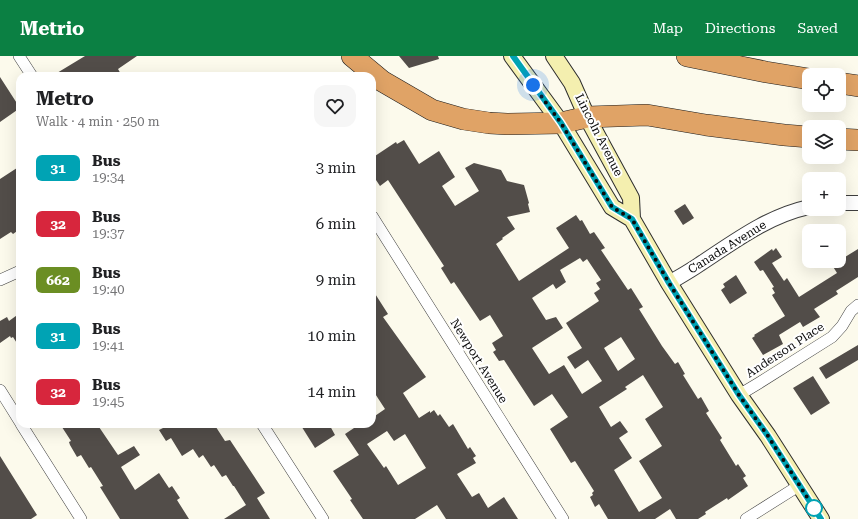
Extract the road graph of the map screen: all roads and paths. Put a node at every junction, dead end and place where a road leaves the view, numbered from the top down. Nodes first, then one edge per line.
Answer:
1 (19, 56) edge
2 (352, 56) edge
3 (512, 56) edge
4 (554, 56) edge
5 (687, 56) edge
6 (29, 72) edge
7 (371, 72) edge
8 (376, 76) edge
9 (802, 78) edge
10 (846, 84) edge
11 (858, 86) edge
12 (587, 117) junction
13 (561, 123) junction
14 (802, 136) edge
15 (846, 139) edge
16 (858, 140) edge
17 (846, 203) edge
18 (858, 203) edge
19 (802, 209) edge
20 (632, 219) junction
21 (376, 222) edge
22 (16, 273) edge
23 (0, 280) edge
24 (669, 283) junction
25 (858, 305) edge
26 (0, 390) edge
27 (739, 395) junction
28 (16, 415) edge
29 (24, 428) edge
30 (265, 428) edge
31 (800, 485) junction
32 (81, 519) edge
33 (323, 519) edge
34 (563, 519) edge
35 (746, 519) edge
36 (821, 519) edge

1 - 6 street
2 - 7 highway
3 - 13 main road, Lincoln Avenue
4 - 12 main road, Lincoln Avenue
5 - 9 highway
8 - 13 highway
10 - 11 highway
12 - 13 highway
12 - 14 highway
12 - 20 main road, Lincoln Avenue
13 - 20 main road, Lincoln Avenue
15 - 16 highway
17 - 18 street
19 - 24 street, Canada Avenue
20 - 24 main road, Lincoln Avenue
21 - 34 street, Newport Avenue
22 - 23 street
24 - 27 main road, Lincoln Avenue
25 - 27 street, Anderson Place
26 - 28 street
27 - 31 main road, Lincoln Avenue
29 - 32 street
30 - 33 street
31 - 35 street
31 - 36 main road, Lincoln Avenue

